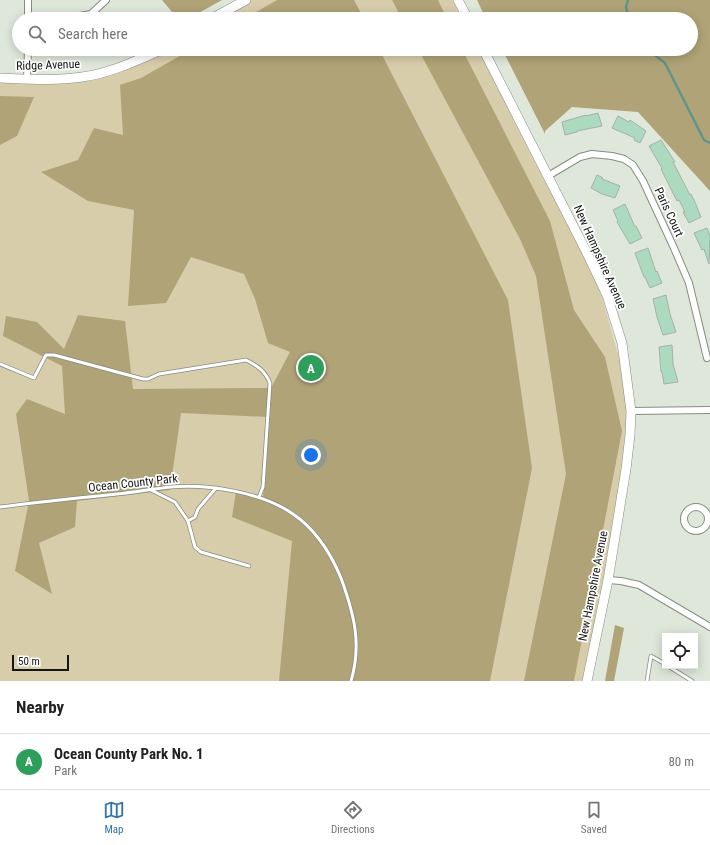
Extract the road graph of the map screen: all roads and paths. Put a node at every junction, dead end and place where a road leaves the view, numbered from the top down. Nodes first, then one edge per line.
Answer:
1 (28, 0) edge
2 (106, 0) edge
3 (246, 0) edge
4 (458, 0) edge
5 (28, 12) edge
6 (93, 12) edge
7 (224, 12) edge
8 (464, 12) edge
9 (28, 56) edge
10 (147, 56) edge
11 (487, 56) edge
12 (0, 78) edge
13 (27, 79) junction
14 (548, 176) junction
15 (707, 358) dead end
16 (0, 364) edge
17 (710, 410) edge
18 (631, 411) junction
19 (216, 488) junction
20 (151, 490) junction
21 (259, 497) junction
22 (0, 507) edge
23 (709, 514) edge
24 (188, 521) junction
25 (249, 566) dead end
26 (608, 580) junction
27 (710, 627) edge
28 (662, 662) edge
29 (673, 669) edge
30 (351, 681) edge
31 (587, 681) edge
32 (647, 681) edge
33 (692, 681) edge

1 - 5 street
2 - 6 street
3 - 7 main road
4 - 8 main road
9 - 13 street
10 - 13 main road, Ridge Avenue
11 - 14 main road, New Hampshire Avenue
12 - 13 main road, Ridge Avenue
14 - 15 street, Paris Court
14 - 18 main road, New Hampshire Avenue
16 - 21 lane
17 - 18 street
18 - 26 main road, New Hampshire Avenue
19 - 20 lane, Ocean County Park
19 - 21 lane, Ocean County Park
19 - 24 lane
20 - 22 lane, Ocean County Park
20 - 24 lane
21 - 30 lane, Ocean County Park
23 - 23 street
24 - 25 lane
26 - 27 street
26 - 31 main road, New Hampshire Avenue
28 - 32 lane
29 - 33 lane

